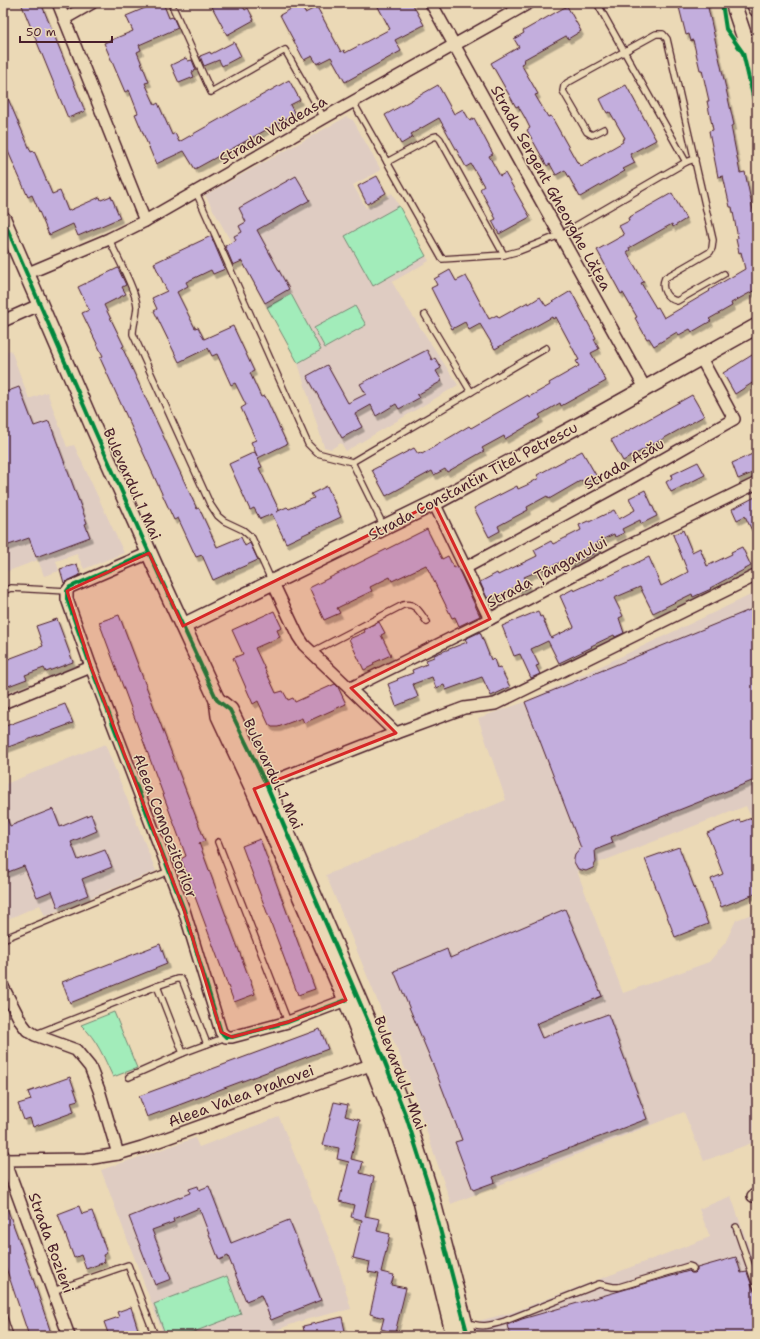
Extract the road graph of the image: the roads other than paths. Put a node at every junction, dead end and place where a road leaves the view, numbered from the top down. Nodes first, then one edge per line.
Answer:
1 (58, 3) edge
2 (92, 3) edge
3 (171, 3) edge
4 (431, 3) edge
5 (529, 3) edge
6 (597, 3) edge
7 (733, 3) edge
8 (754, 3) edge
9 (757, 9) edge
10 (64, 18) junction
11 (455, 45) junction
12 (624, 52) junction
13 (757, 86) edge
14 (354, 102) junction
15 (324, 118) junction
16 (604, 130) dead end
17 (695, 160) junction
18 (387, 162) junction
19 (686, 162) junction
20 (196, 192) junction
21 (3, 219) edge
22 (145, 221) junction
23 (560, 235) junction
24 (109, 239) junction
25 (504, 255) junction
26 (26, 274) junction
27 (724, 274) dead end
28 (39, 305) junction
29 (426, 315) dead end
30 (3, 321) edge
31 (757, 326) edge
32 (546, 348) dead end
33 (701, 358) junction
34 (645, 388) junction
35 (471, 392) junction
36 (352, 462) junction
37 (757, 483) edge
38 (434, 504) junction
39 (385, 528) junction
40 (149, 553) junction
41 (465, 568) junction
42 (757, 575) edge
43 (273, 583) junction
44 (3, 591) edge
45 (67, 591) junction
46 (490, 619) junction
47 (427, 622) dead end
48 (183, 626) junction
49 (312, 652) junction
50 (91, 667) junction
51 (351, 688) junction
52 (217, 700) junction
53 (3, 703) edge
54 (396, 733) junction
55 (266, 784) junction
56 (218, 842) dead end
57 (169, 871) junction
58 (298, 890) junction
59 (318, 903) junction
60 (314, 927) junction
61 (3, 939) edge
62 (157, 986) junction
63 (3, 987) edge
64 (346, 1000) junction
65 (288, 1022) junction
66 (35, 1034) junction
67 (226, 1037) junction
68 (207, 1044) junction
69 (183, 1053) junction
70 (373, 1064) junction
71 (129, 1077) dead end
72 (118, 1154) junction
73 (4, 1158) edge
74 (736, 1227) dead end
75 (693, 1269) dead end
76 (757, 1288) edge
77 (53, 1291) junction
78 (3, 1315) edge
79 (464, 1321) junction
80 (10, 1334) edge
81 (3, 1335) edge
82 (69, 1336) edge
83 (155, 1336) edge
84 (456, 1336) edge

1 - 10 street
2 - 10 street
3 - 15 lane
4 - 11 street, Strada Sergent Gheorghe Lățea
5 - 11 street, Strada Vlădeasa
6 - 12 lane
7 - 13 main road
8 - 9 main road
10 - 22 street
11 - 14 street, Strada Vlădeasa
11 - 23 street, Strada Sergent Gheorghe Lățea
12 - 16 lane
12 - 17 lane
12 - 19 lane
14 - 15 street, Strada Vlădeasa
14 - 18 lane
15 - 20 street, Strada Vlădeasa
17 - 19 lane
17 - 27 lane
18 - 25 lane
18 - 25 lane
19 - 23 lane
20 - 22 street, Strada Vlădeasa
20 - 36 lane
21 - 26 main road, Bulevardul 1 Mai
22 - 24 street, Strada Vlădeasa
23 - 25 lane
23 - 34 street, Strada Sergent Gheorghe Lățea
24 - 26 street, Strada Vlădeasa
24 - 43 lane
26 - 28 main road, Bulevardul 1 Mai
28 - 30 street
28 - 40 main road, Bulevardul 1 Mai
29 - 35 lane
31 - 33 main road, Strada Constantin Titel Petrescu
32 - 35 lane
33 - 34 main road, Strada Constantin Titel Petrescu
33 - 41 street, Strada Asău
34 - 38 main road, Strada Constantin Titel Petrescu
35 - 36 lane
36 - 39 lane
37 - 46 street, Strada Țânganului
38 - 39 main road, Strada Constantin Titel Petrescu
38 - 41 street
39 - 43 main road, Strada Constantin Titel Petrescu
40 - 45 street
40 - 48 main road, Bulevardul 1 Mai
41 - 46 street
42 - 54 street
43 - 48 main road, Strada Constantin Titel Petrescu
43 - 49 street
44 - 45 lane
45 - 50 street, Aleea Compozitorilor
46 - 51 street, Strada Țânganului
47 - 49 lane
48 - 52 main road, Bulevardul 1 Mai
49 - 51 street
50 - 53 street
50 - 57 street, Aleea Compozitorilor
51 - 54 street
52 - 55 main road, Bulevardul 1 Mai
52 - 58 main road, Bulevardul 1 Mai
54 - 55 street
55 - 59 main road, Bulevardul 1 Mai
56 - 65 lane
57 - 61 lane
57 - 67 street, Aleea Compozitorilor
58 - 59 lane
58 - 60 main road, Bulevardul 1 Mai
59 - 60 lane
59 - 79 main road, Bulevardul 1 Mai
60 - 64 main road, Bulevardul 1 Mai
62 - 66 lane
62 - 68 lane
62 - 69 lane
63 - 66 street
64 - 65 street
64 - 70 main road, Bulevardul 1 Mai
65 - 67 street
66 - 72 street
67 - 68 lane
68 - 69 lane
69 - 71 lane
70 - 72 street, Aleea Valea Prahovei
70 - 84 main road, Bulevardul 1 Mai
72 - 73 street, Aleea Valea Prahovei
73 - 77 street, Strada Bozieni
74 - 76 lane
75 - 79 lane
77 - 82 street, Strada Bozieni
77 - 83 lane
78 - 80 lane
79 - 84 main road, Bulevardul 1 Mai
80 - 81 lane

